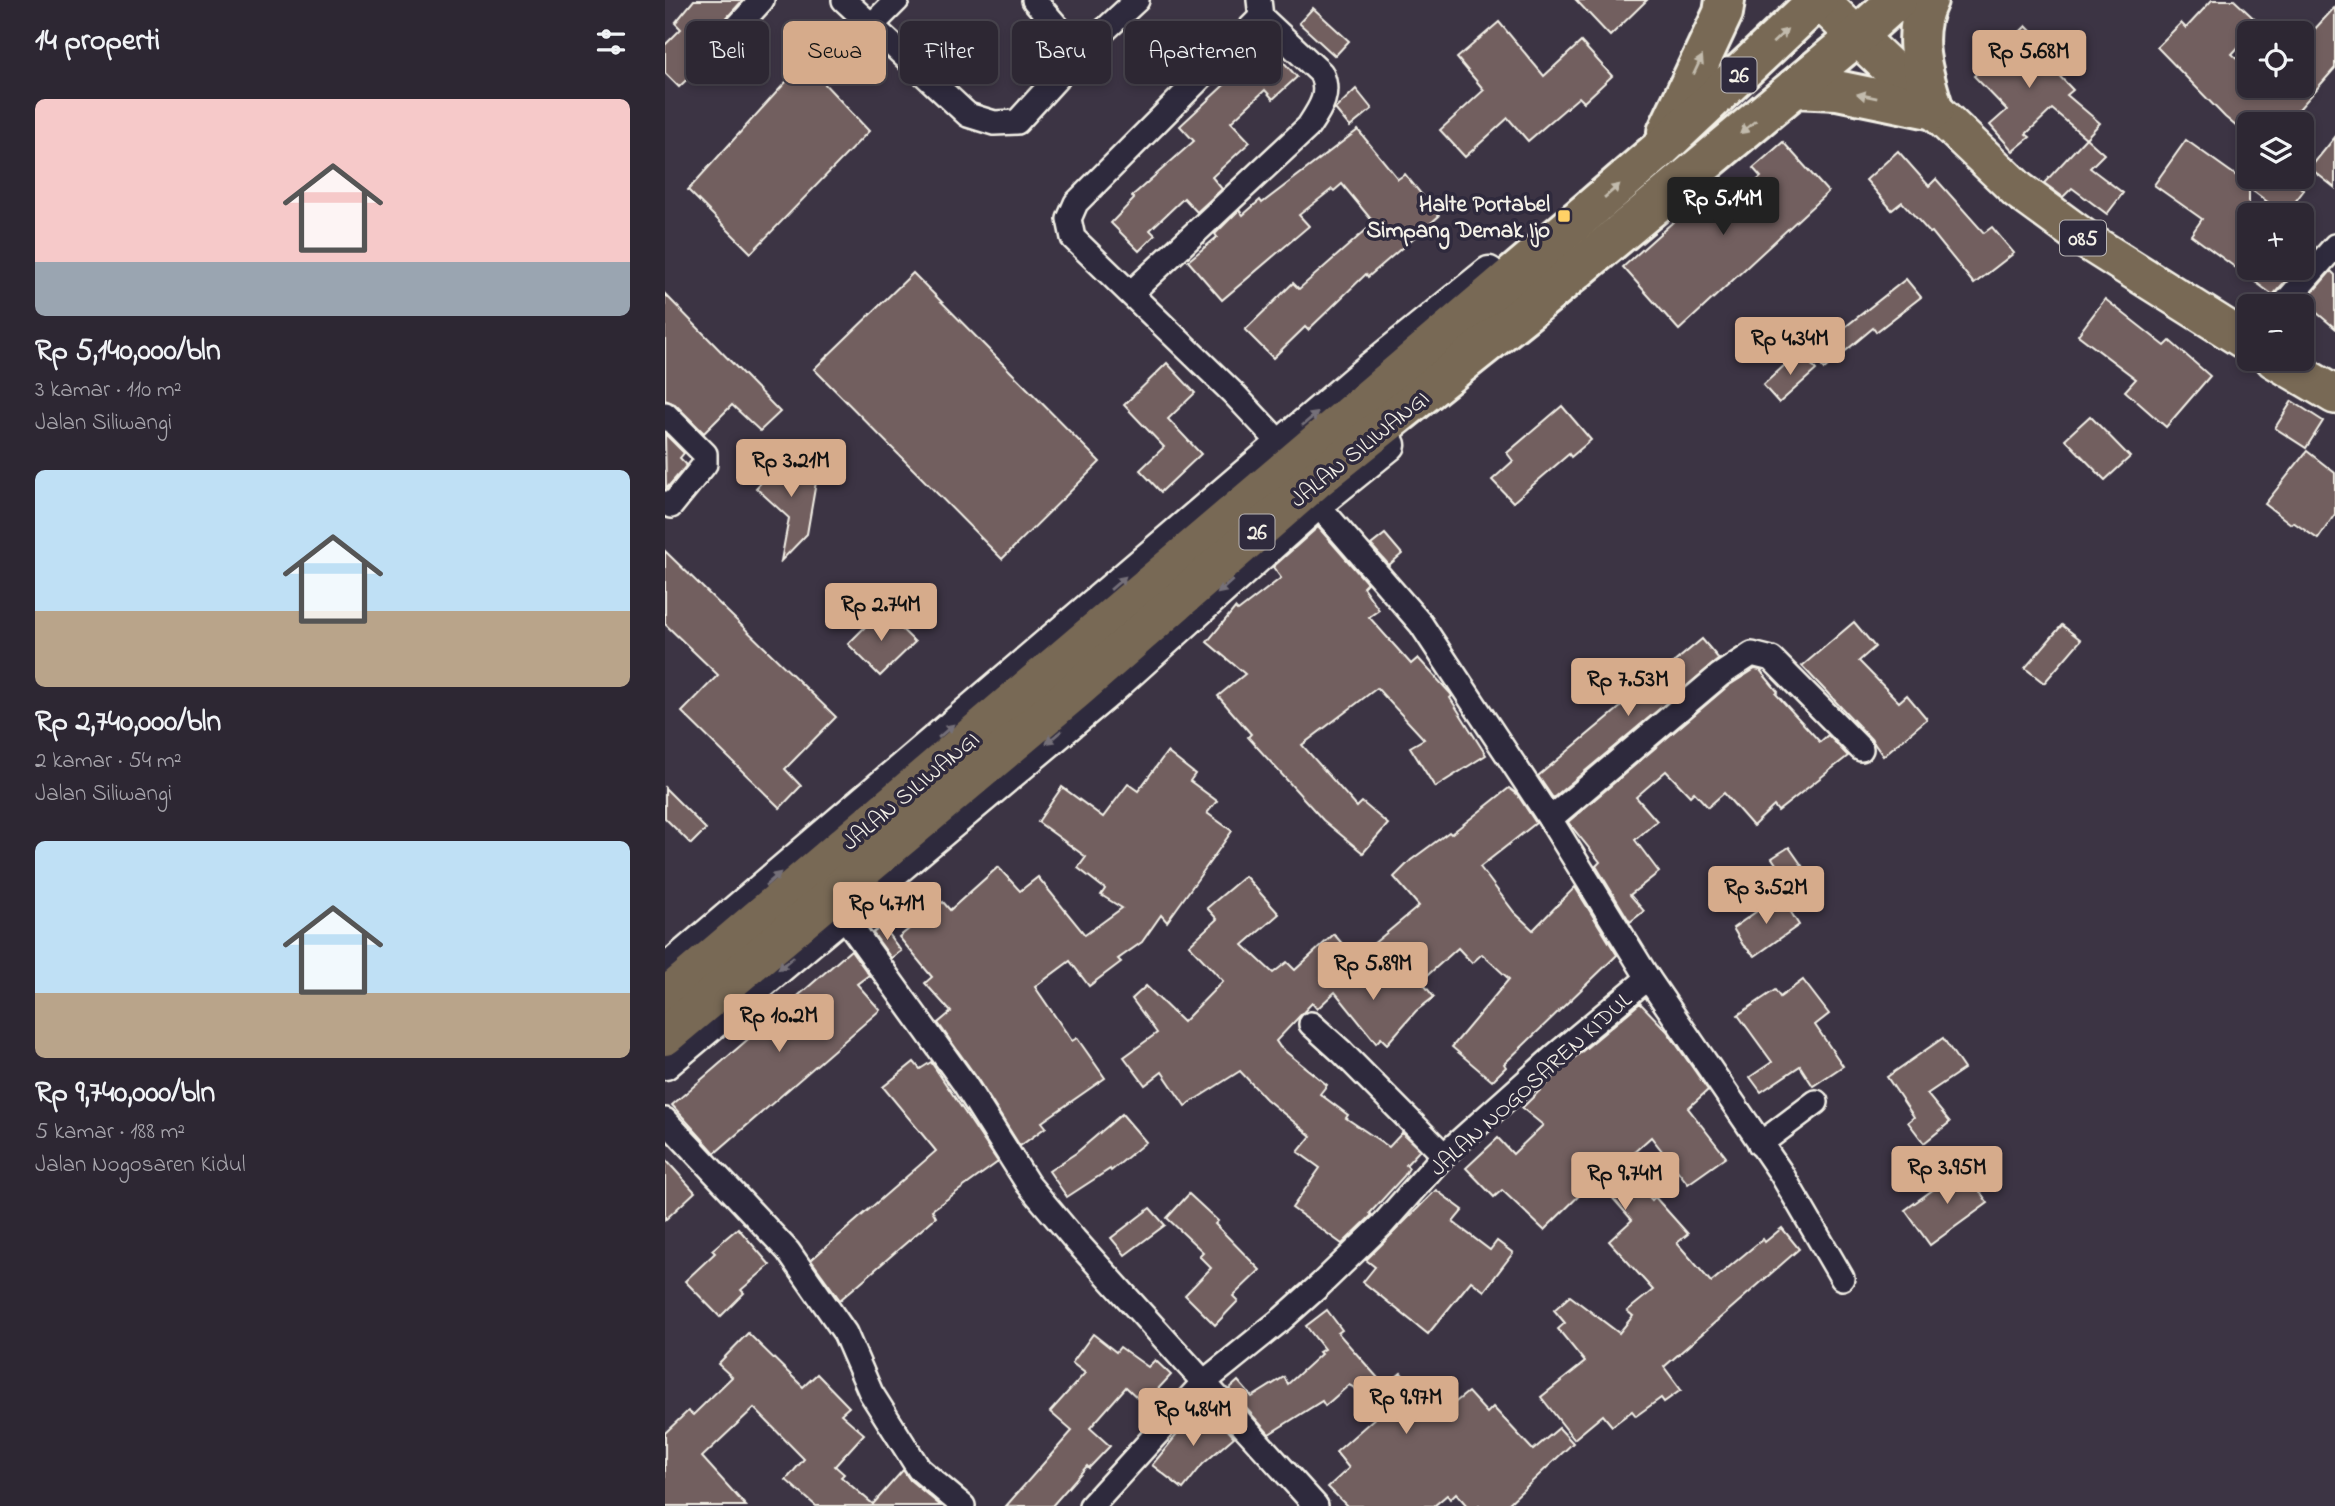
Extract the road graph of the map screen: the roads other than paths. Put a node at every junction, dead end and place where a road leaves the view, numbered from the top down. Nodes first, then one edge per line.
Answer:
1 (762, 0) edge
2 (844, 0) edge
3 (897, 0) edge
4 (1034, 0) edge
5 (1136, 0) edge
6 (1725, 0) edge
7 (1819, 0) edge
8 (1896, 0) edge
9 (1928, 0) edge
10 (1260, 9) edge
11 (743, 21) edge
12 (868, 21) edge
13 (876, 21) edge
14 (1052, 21) edge
15 (1111, 24) edge
16 (1857, 36) junction
17 (886, 38) edge
18 (1052, 84) edge
19 (1795, 88) junction
20 (1934, 110) junction
21 (1659, 149) junction
22 (1586, 237) junction
23 (2335, 246) edge
24 (1131, 293) junction
25 (2293, 294) edge
26 (2237, 335) edge
27 (2294, 371) edge
28 (2335, 395) edge
29 (665, 414) edge
30 (1281, 444) junction
31 (665, 503) edge
32 (1317, 504) junction
33 (1861, 749) dead end
34 (1550, 819) junction
35 (843, 915) junction
36 (665, 971) edge
37 (1648, 978) junction
38 (665, 998) edge
39 (1311, 1024) dead end
40 (665, 1037) edge
41 (665, 1064) edge
42 (1816, 1102) dead end
43 (665, 1120) edge
44 (1761, 1144) junction
45 (1444, 1155) junction
46 (1842, 1278) dead end
47 (1203, 1382) junction
48 (963, 1506) edge
49 (1091, 1506) edge
50 (1316, 1506) edge

1 - 11 street
2 - 12 street
3 - 13 street
4 - 14 street
5 - 15 street
21 -> 6 highway
7 - 16 main road, 085
21 -> 7 highway, JALAN SILIWANGI / 26
8 - 16 highway, JALAN SILIWANGI / 26
9 - 20 highway
10 - 24 street
10 - 24 street
16 - 19 highway, JALAN SILIWANGI / 26
16 - 20 main road, 085
17 - 18 street
20 -> 19 highway
19 -> 22 highway, JALAN SILIWANGI / 26
20 - 26 main road, 085
22 -> 21 highway, JALAN SILIWANGI / 26
30 -> 22 street
22 - 32 street
22 - 38 highway, JALAN SILIWANGI / 26
22 - 40 highway, JALAN SILIWANGI / 26
23 - 25 street
24 - 30 street
27 - 28 main road
29 - 31 street
36 -> 30 street
32 - 34 street, JALAN NOGOSAREN KIDUL
32 -> 35 street
33 - 34 street
34 - 37 street, JALAN NOGOSAREN KIDUL
35 -> 41 street
35 - 47 street
37 - 44 street
37 - 45 street, JALAN NOGOSAREN KIDUL
39 - 45 street
42 - 44 street
43 - 48 street
44 - 46 street
45 - 47 street, JALAN NOGOSAREN KIDUL
47 - 49 street, JALAN NOGOSAREN KIDUL
47 - 50 street

